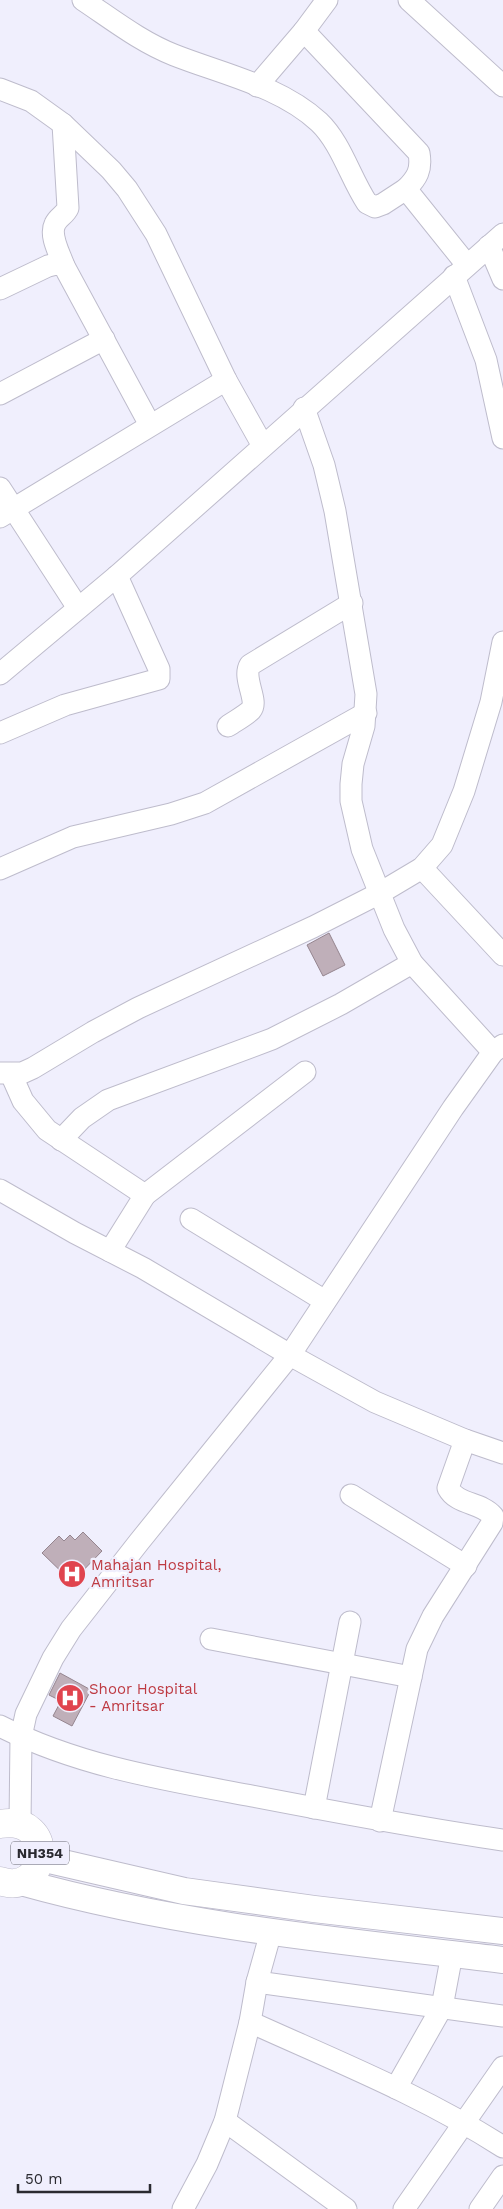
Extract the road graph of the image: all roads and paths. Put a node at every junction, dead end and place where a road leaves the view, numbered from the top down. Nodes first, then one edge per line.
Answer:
1 (83, 0) edge
2 (327, 0) edge
3 (409, 0) edge
4 (304, 31) junction
5 (257, 86) junction
6 (503, 86) edge
7 (0, 88) edge
8 (63, 124) junction
9 (406, 189) junction
10 (496, 240) edge
11 (64, 266) junction
12 (460, 271) junction
13 (503, 279) edge
14 (0, 289) edge
15 (104, 339) junction
16 (226, 380) junction
17 (0, 394) edge
18 (304, 408) junction
19 (150, 425) junction
20 (503, 432) edge
21 (503, 438) edge
22 (264, 446) junction
23 (0, 488) edge
24 (7, 513) edge
25 (117, 576) junction
26 (352, 604) junction
27 (78, 608) junction
28 (502, 655) edge
29 (0, 674) edge
30 (366, 713) junction
31 (228, 726) dead end
32 (0, 733) edge
33 (422, 868) junction
34 (0, 869) edge
35 (380, 892) junction
36 (503, 956) edge
37 (412, 963) junction
38 (498, 1049) edge
39 (305, 1072) dead end
40 (6, 1074) edge
41 (61, 1140) junction
42 (0, 1190) edge
43 (145, 1195) junction
44 (191, 1219) dead end
45 (110, 1251) junction
46 (325, 1301) junction
47 (290, 1355) junction
48 (465, 1440) junction
49 (503, 1453) edge
50 (351, 1495) dead end
51 (466, 1566) junction
52 (350, 1622) dead end
53 (212, 1639) dead end
54 (342, 1664) junction
55 (411, 1677) junction
56 (0, 1726) edge
57 (21, 1737) junction
58 (314, 1808) junction
59 (8, 1820) edge
60 (380, 1821) junction
61 (503, 1840) edge
62 (41, 1858) junction
63 (11, 1882) edge
64 (503, 1931) edge
65 (271, 1932) junction
66 (452, 1954) junction
67 (503, 1960) edge
68 (257, 1982) junction
69 (442, 2008) junction
70 (503, 2016) edge
71 (250, 2022) junction
72 (503, 2067) edge
73 (396, 2088) junction
74 (225, 2121) junction
75 (464, 2122) junction
76 (503, 2147) edge
77 (503, 2176) edge
78 (183, 2209) edge
79 (346, 2209) edge
80 (404, 2209) edge
81 (480, 2209) edge

1 - 5 street
2 - 4 street
3 - 6 street
4 - 5 street
4 - 9 street
5 - 9 street
7 - 8 street
8 - 11 street
8 - 16 street
9 - 12 street
10 - 12 street
10 - 13 street
11 - 14 street
11 - 15 street
12 - 18 street
12 - 20 street
15 - 17 street
15 - 19 street
16 - 19 street
16 - 22 street
18 - 22 street
18 - 26 street
19 - 24 street
20 - 21 street
22 - 25 street
23 - 24 street
24 - 27 street
25 - 27 street
25 - 32 street
26 - 30 street
26 - 31 street
27 - 29 street
28 - 33 street
30 - 34 street
30 - 35 street
33 - 35 street
33 - 36 street
35 - 37 street
35 - 40 street
37 - 38 street
37 - 41 street
38 - 46 street
39 - 43 street
40 - 41 street
41 - 43 street
42 - 45 street
43 - 45 street
44 - 46 street
45 - 47 street
46 - 47 street
47 - 48 street
47 - 57 street
48 - 49 street
48 - 51 street
50 - 51 street
51 - 55 street
52 - 54 street
53 - 54 street
54 - 55 street
54 - 58 street
55 - 60 street
56 - 57 street
57 - 58 street
57 - 59 street
58 - 60 street
59 - 62 highway, NH354
60 - 61 street
62 - 63 highway, NH354
62 - 64 main road
63 - 65 main road
65 - 66 main road
65 - 68 street
66 - 67 main road
66 - 69 street
68 - 69 street
68 - 71 street
69 - 70 street
69 - 73 street
71 - 73 street
71 - 74 street
72 - 75 street
73 - 75 street
74 - 78 street
74 - 79 street
75 - 76 street
75 - 80 street
77 - 81 street

